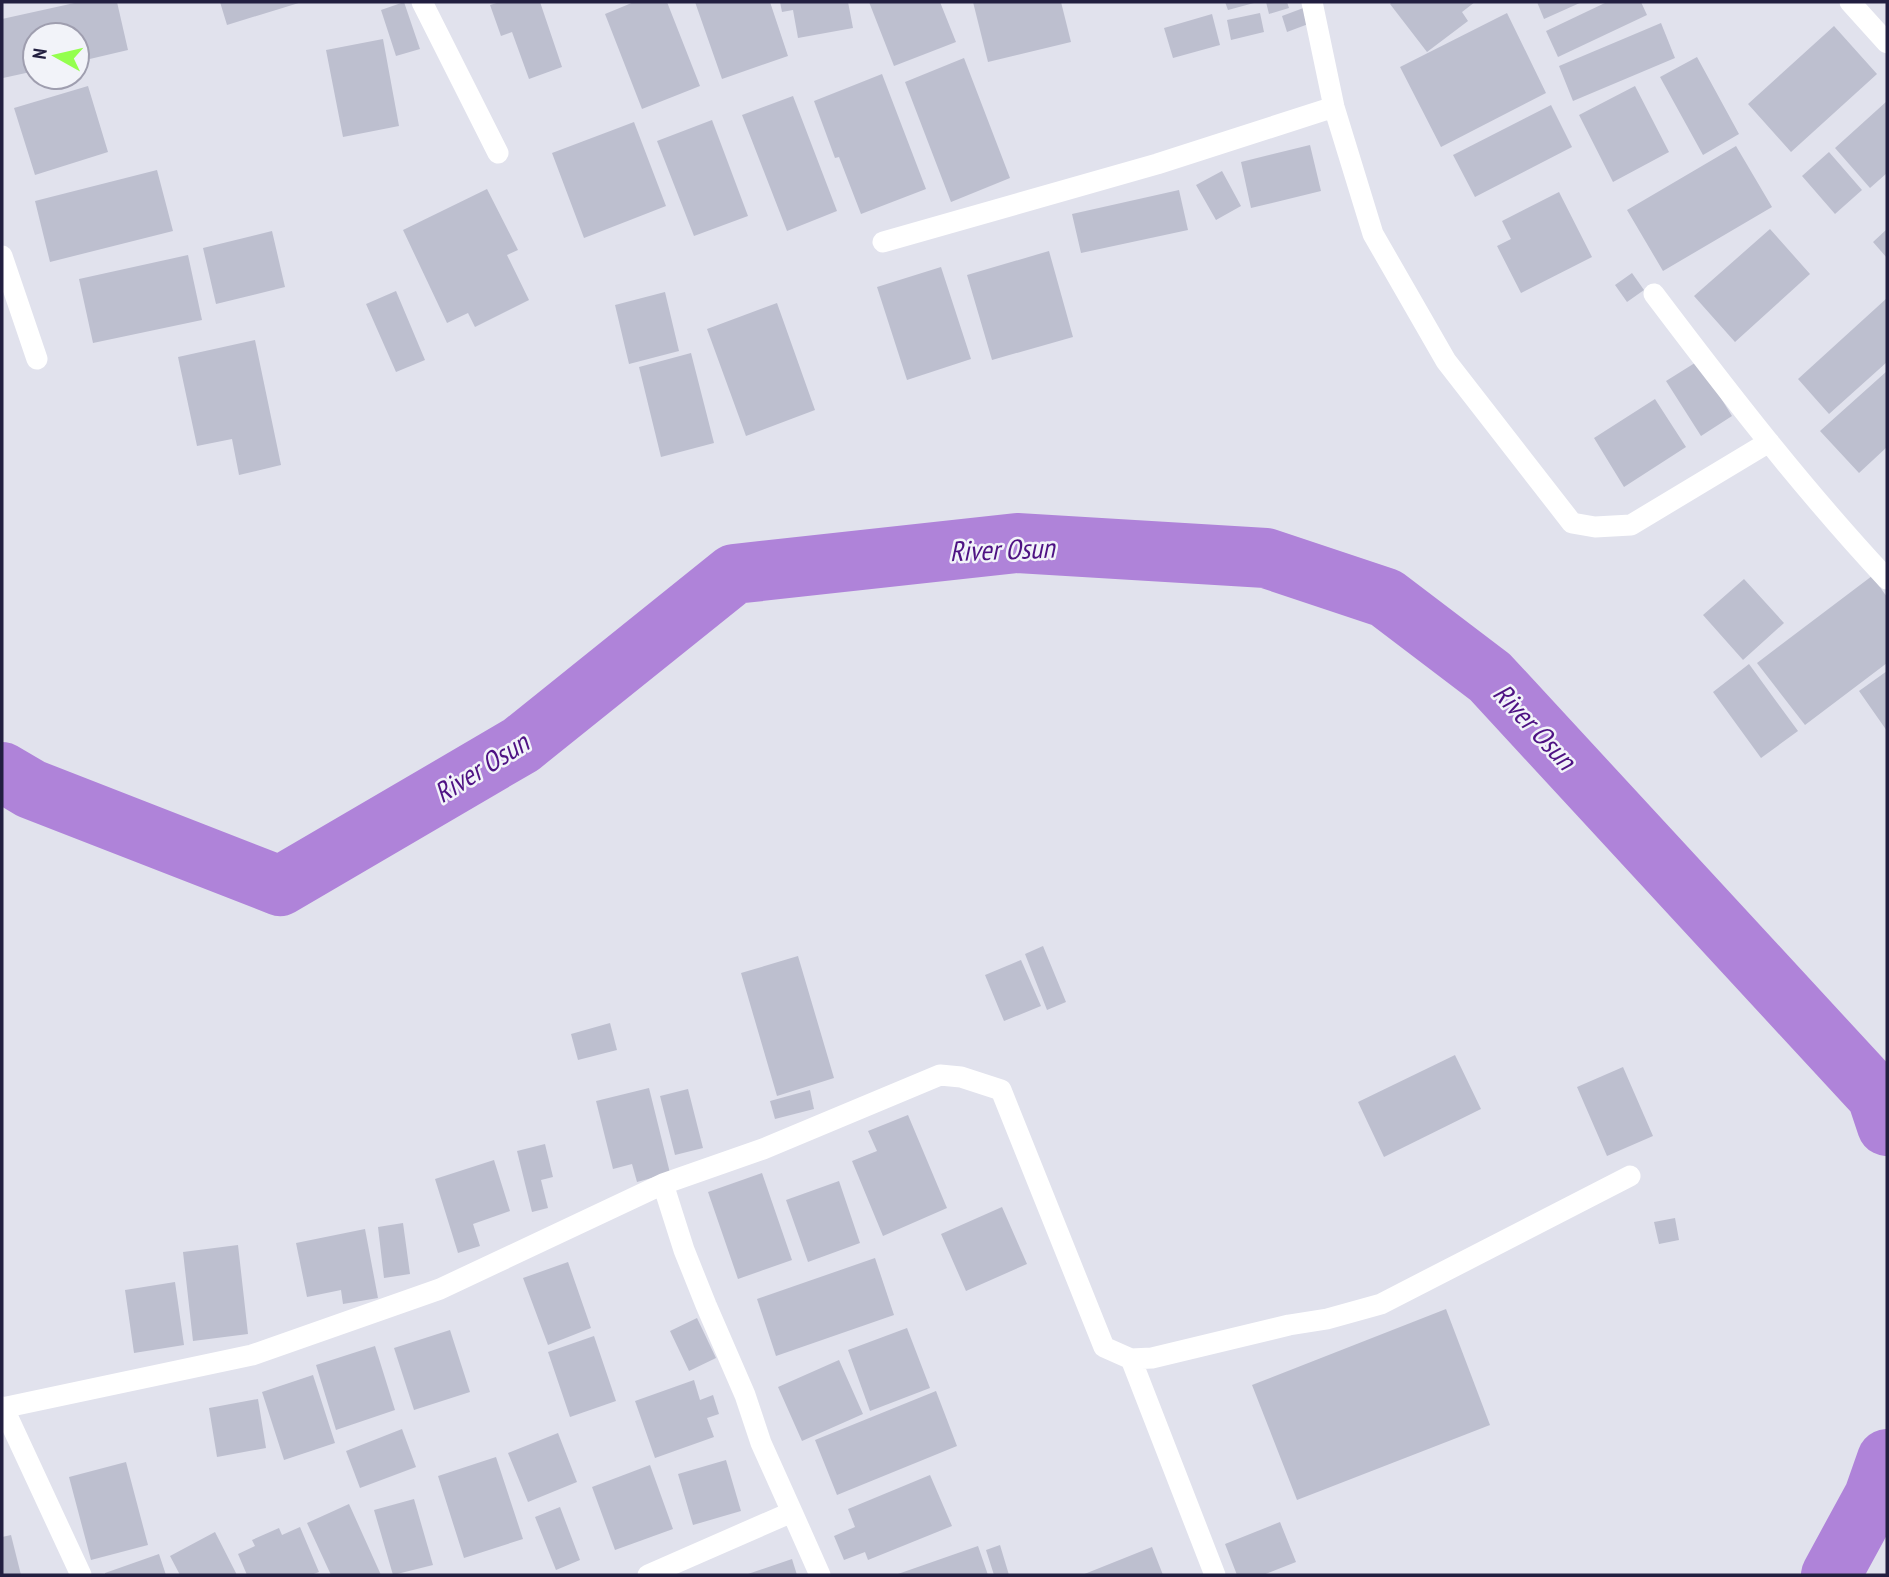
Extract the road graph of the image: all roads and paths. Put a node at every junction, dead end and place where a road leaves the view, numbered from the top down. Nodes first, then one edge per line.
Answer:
1 (423, 2) edge
2 (1312, 2) edge
3 (1850, 2) edge
4 (1887, 43) edge
5 (1334, 107) junction
6 (498, 153) dead end
7 (883, 242) dead end
8 (2, 256) edge
9 (1654, 294) dead end
10 (37, 359) dead end
11 (1769, 442) junction
12 (1887, 579) edge
13 (1630, 1176) dead end
14 (663, 1184) junction
15 (1131, 1359) junction
16 (2, 1407) edge
17 (792, 1512) junction
18 (80, 1575) edge
19 (648, 1575) edge
20 (820, 1575) edge
21 (1215, 1575) edge

1 - 6 street
2 - 5 street
3 - 4 street
5 - 7 street
5 - 11 street
8 - 10 street
9 - 11 street
11 - 12 street
13 - 15 street
14 - 15 street
14 - 16 street
14 - 17 street
15 - 21 street
16 - 18 street
17 - 19 street
17 - 20 street

